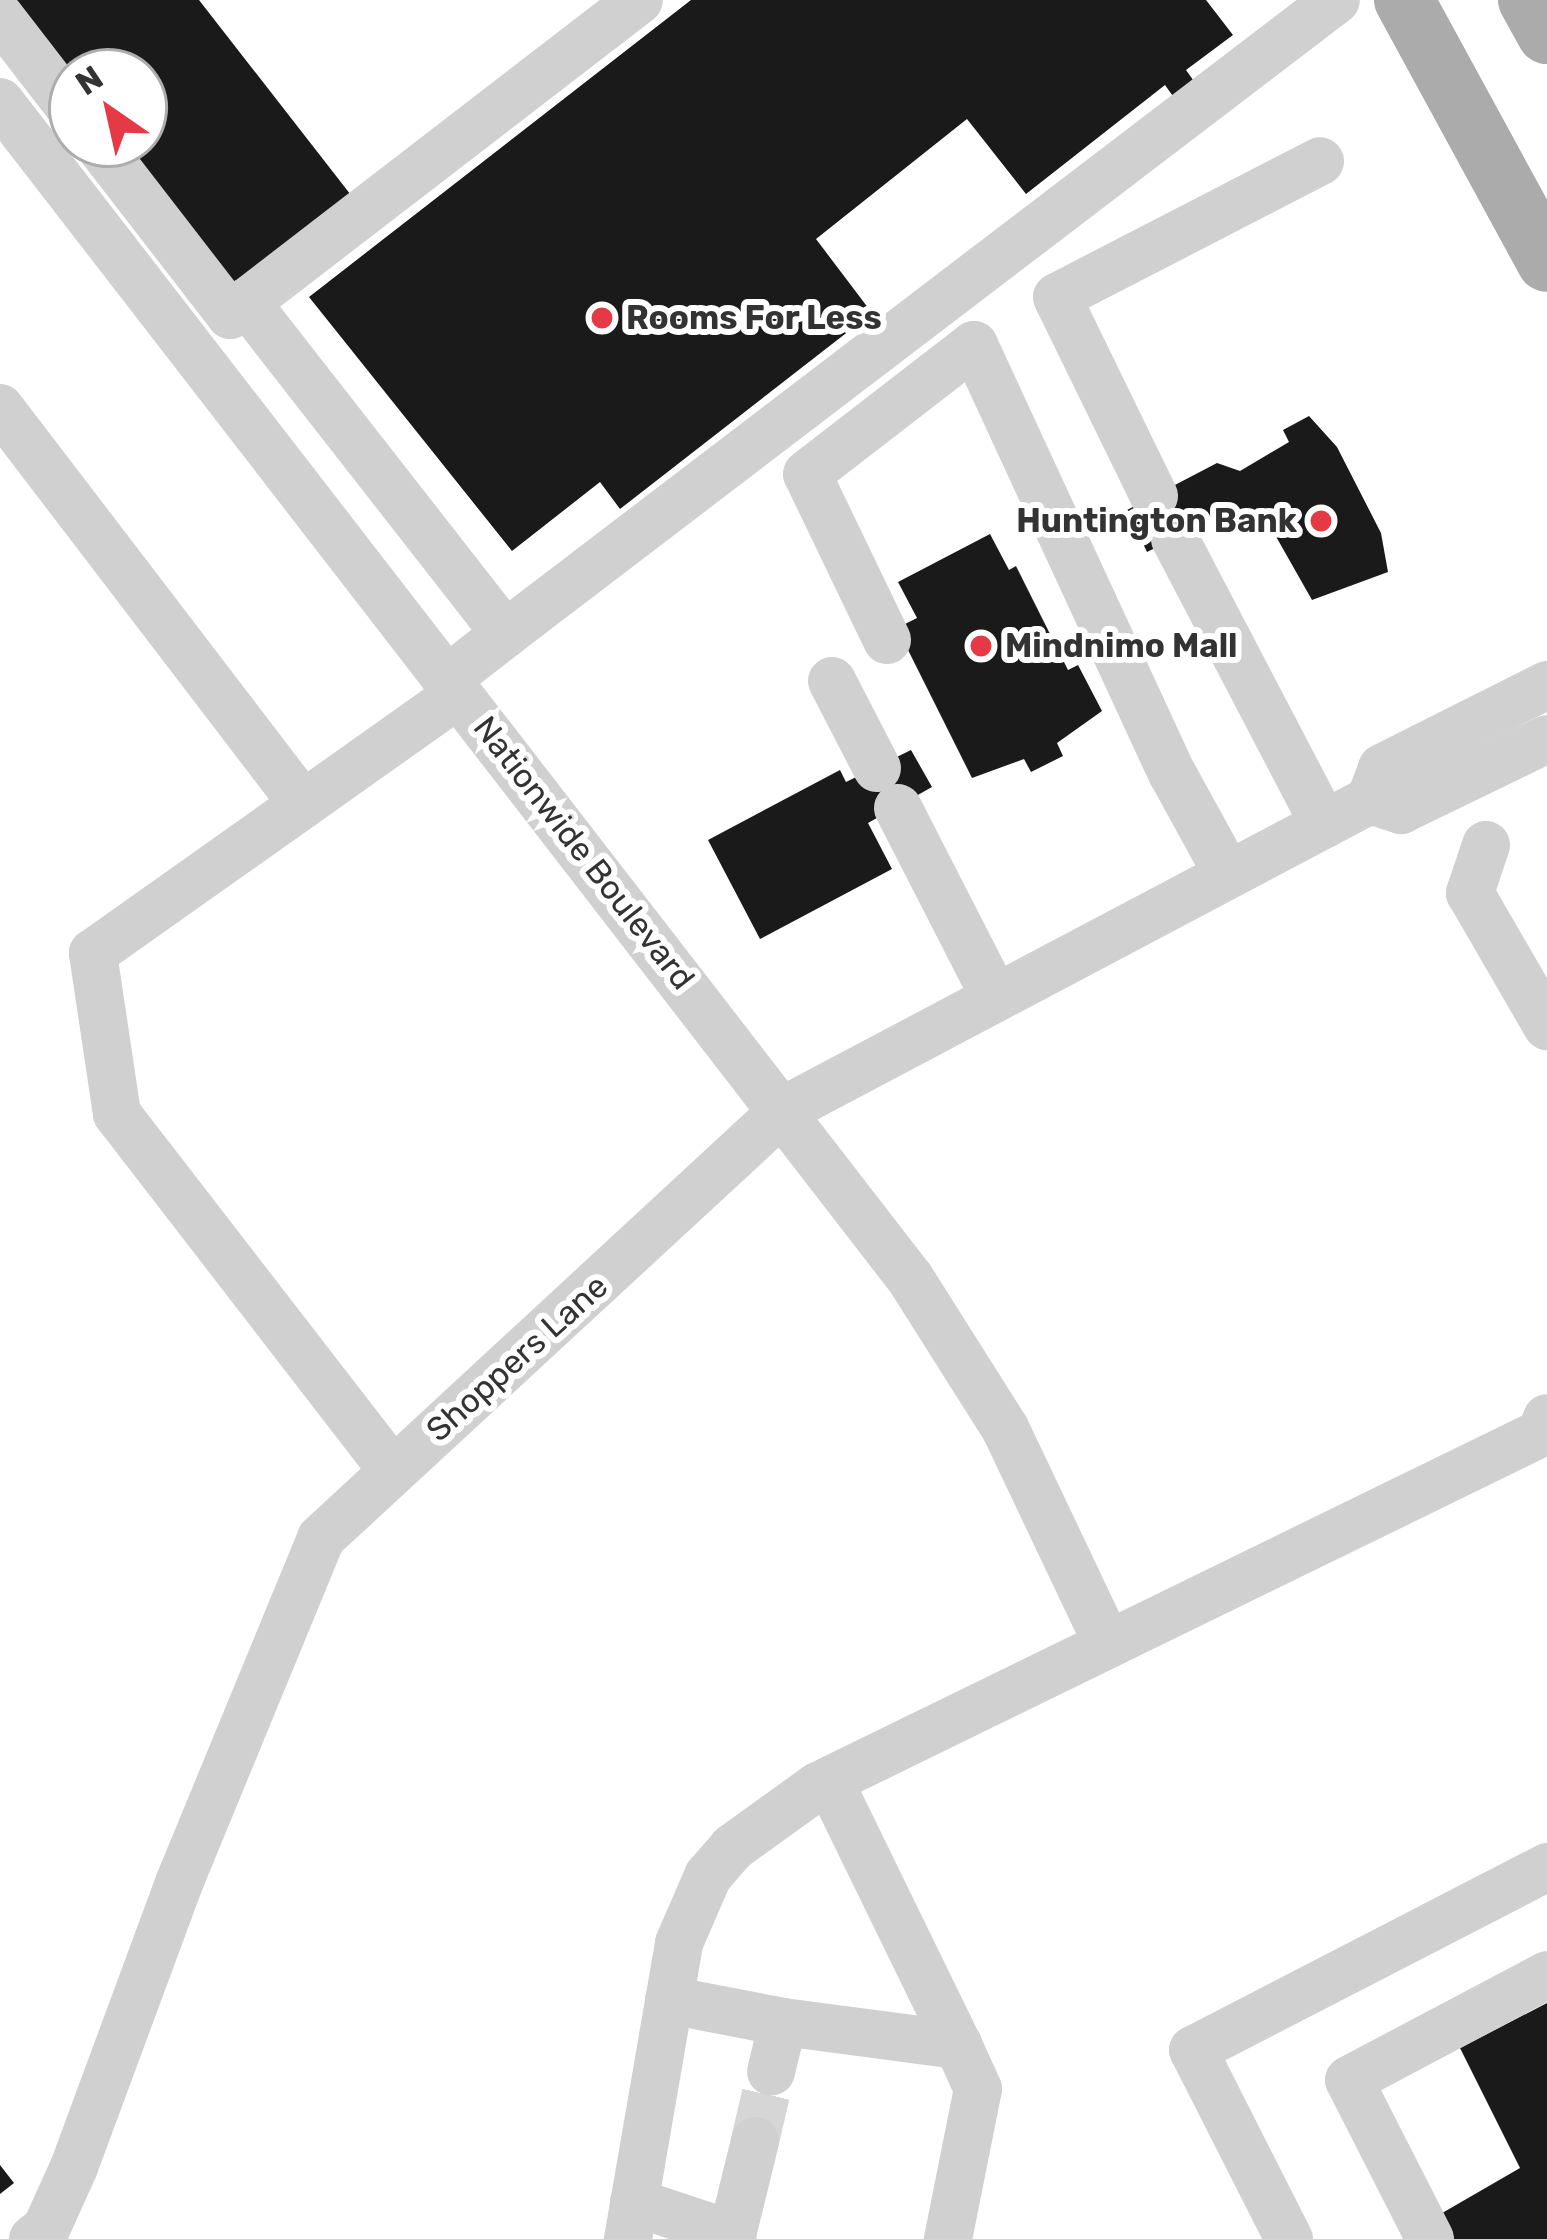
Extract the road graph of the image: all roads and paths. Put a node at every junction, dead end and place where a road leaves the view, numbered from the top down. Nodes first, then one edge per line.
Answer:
1 (639, 0) edge
2 (1336, 0) edge
3 (1404, 0) edge
4 (1528, 0) edge
5 (0, 17) edge
6 (1547, 34) edge
7 (48, 79) edge
8 (0, 102) edge
9 (1320, 160) dead end
10 (117, 168) edge
11 (1547, 262) edge
12 (246, 302) junction
13 (0, 408) edge
14 (505, 634) junction
15 (887, 640) dead end
16 (832, 681) dead end
17 (1547, 685) edge
18 (452, 688) junction
19 (1547, 739) edge
20 (1370, 800) junction
21 (303, 805) junction
22 (1324, 824) junction
23 (1486, 845) dead end
24 (1227, 873) junction
25 (993, 994) junction
26 (1547, 1026) edge
27 (784, 1110) junction
28 (1545, 1429) edge
29 (393, 1471) junction
30 (1107, 1643) junction
31 (829, 1781) junction
32 (1547, 1868) edge
33 (1547, 1975) edge
34 (669, 2000) junction
35 (783, 2022) junction
36 (958, 2045) junction
37 (771, 2072) tunnel mouth
38 (755, 2141) tunnel mouth
39 (631, 2220) edge
40 (732, 2237) edge
41 (33, 2239) edge
42 (948, 2239) edge
43 (1289, 2239) edge
44 (1430, 2239) edge

1 - 12 lane
2 - 14 lane
3 - 11 main road
4 - 6 main road
5 - 7 lane
8 - 18 lane, Nationwide Boulevard
9 - 22 lane
10 - 12 lane
12 - 14 lane
13 - 21 lane
14 - 18 lane
15 - 24 lane
16 - 25 lane
17 - 20 lane, Shoppers Lane
18 - 21 lane
18 - 27 lane, Nationwide Boulevard
19 - 20 lane, Shoppers Lane
20 - 22 lane, Shoppers Lane
21 - 29 lane
22 - 24 lane, Shoppers Lane
23 - 26 lane
24 - 25 lane, Shoppers Lane
25 - 27 lane, Shoppers Lane
27 - 29 lane, Shoppers Lane
27 - 30 lane, Nationwide Boulevard
28 - 30 lane
29 - 41 lane, Shoppers Lane
30 - 31 lane
31 - 34 lane
31 - 36 lane
32 - 43 lane
33 - 44 lane
34 - 35 lane
34 - 39 lane
35 - 36 lane
35 - 37 lane
36 - 42 lane
38 - 40 lane
39 - 40 lane

